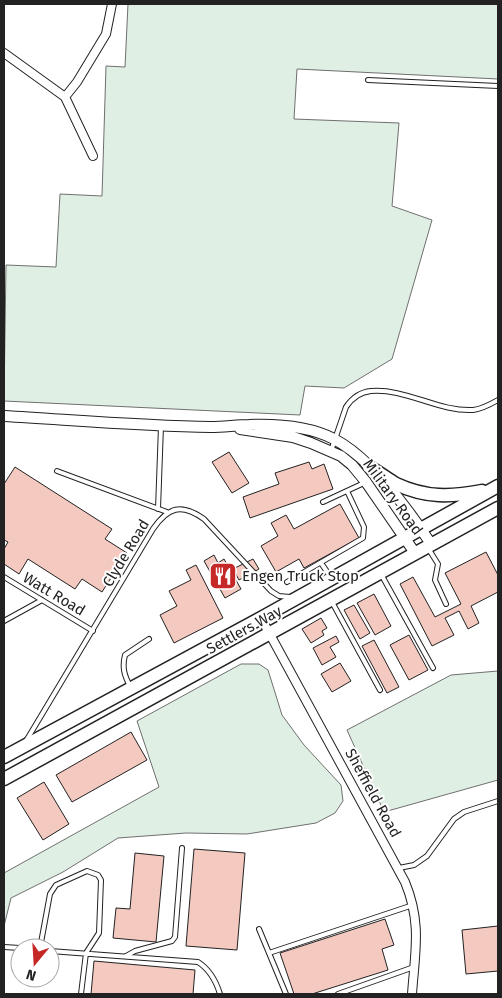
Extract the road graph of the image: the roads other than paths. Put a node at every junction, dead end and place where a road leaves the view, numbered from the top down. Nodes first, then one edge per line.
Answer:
1 (112, 4) edge
2 (4, 53) edge
3 (368, 80) dead end
4 (498, 86) edge
5 (66, 97) junction
6 (92, 156) dead end
7 (498, 400) edge
8 (4, 416) edge
9 (161, 424) junction
10 (232, 426) junction
11 (334, 439) junction
12 (331, 451) junction
13 (369, 467) junction
14 (57, 471) dead end
15 (366, 482) junction
16 (495, 488) edge
17 (347, 491) junction
18 (323, 502) dead end
19 (498, 508) edge
20 (158, 509) junction
21 (167, 512) junction
22 (421, 529) junction
23 (405, 538) junction
24 (429, 545) junction
25 (415, 553) junction
26 (321, 563) junction
27 (380, 572) junction
28 (4, 577) edge
29 (332, 578) junction
30 (287, 582) dead end
31 (295, 598) junction
32 (42, 600) junction
33 (331, 600) junction
34 (446, 604) dead end
35 (261, 618) junction
36 (4, 621) edge
37 (93, 631) junction
38 (270, 634) junction
39 (149, 639) dead end
40 (434, 668) dead end
41 (131, 688) junction
42 (380, 690) dead end
43 (22, 747) junction
44 (4, 757) edge
45 (4, 779) edge
46 (498, 801) edge
47 (182, 848) dead end
48 (399, 868) junction
49 (413, 905) junction
50 (259, 929) dead end
51 (42, 938) edge
52 (60, 952) edge
53 (269, 953) junction
54 (86, 954) junction
55 (126, 956) junction
56 (414, 967) junction
57 (81, 994) edge
58 (221, 994) edge
59 (286, 994) edge
60 (338, 994) edge
61 (412, 994) edge

1 - 5 street
2 - 5 street
3 - 4 lane
5 - 6 street
7 - 11 lane
8 - 9 street, Military Road
9 - 10 street, Military Road
9 - 20 lane
10 - 11 street, Military Road
10 - 12 street, Military Road
11 - 12 lane
11 - 13 street, Military Road
12 - 15 street, Military Road
13 - 16 main road
13 - 22 street, Military Road
14 - 20 lane
15 - 17 lane
15 - 23 street, Military Road
16 - 22 main road, Settlers Way
17 - 18 lane
17 - 26 lane
19 - 24 main road, Settlers Way
20 - 21 lane
21 - 31 lane, Clyde Road
21 - 37 lane, Clyde Road
22 - 23 main road, Settlers Way
22 - 24 street, Military Road
23 - 25 street, Military Road
23 - 29 main road, Settlers Way
24 - 25 main road, Settlers Way
24 - 34 lane
25 - 27 main road, Settlers Way
26 - 29 lane
26 - 30 lane
27 - 33 main road, Settlers Way
27 - 40 lane
28 - 32 lane, Watt Road
29 - 31 main road, Settlers Way
31 - 35 main road, Settlers Way
32 - 36 lane
32 - 37 lane, Watt Road
33 - 38 main road, Settlers Way
33 - 42 lane
35 - 38 street, Sheffield Road
35 - 41 main road, Settlers Way
37 - 43 lane, Clyde Road
38 - 45 main road, Settlers Way
38 - 48 street, Sheffield Road
39 - 41 lane
41 - 43 main road, Settlers Way
43 - 44 main road, Settlers Way
46 - 48 lane
47 - 55 lane
48 - 49 street, Sheffield Road
49 - 53 lane
49 - 56 street, Sheffield Road
50 - 53 lane
51 - 54 lane
52 - 54 lane
53 - 59 lane
54 - 55 lane
54 - 57 lane
55 - 58 lane
56 - 60 lane
56 - 61 street, Sheffield Road

